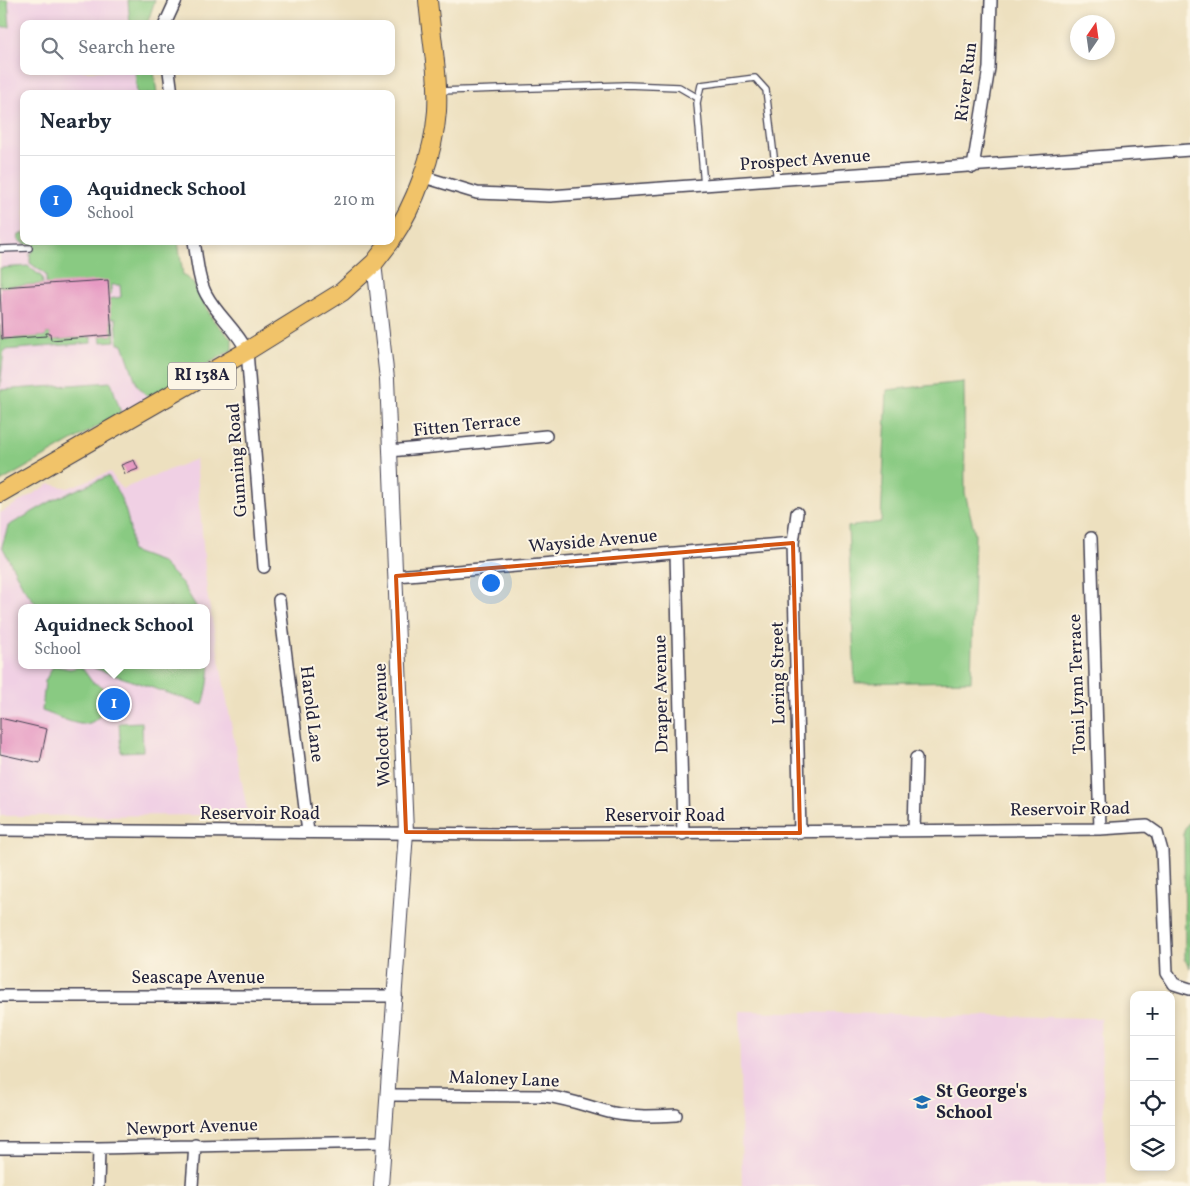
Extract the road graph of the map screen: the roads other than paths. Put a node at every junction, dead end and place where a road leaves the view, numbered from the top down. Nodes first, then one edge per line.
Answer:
1 (176, 0) edge
2 (428, 0) edge
3 (991, 0) edge
4 (167, 20) edge
5 (170, 75) edge
6 (171, 90) edge
7 (437, 91) junction
8 (698, 98) junction
9 (1190, 150) edge
10 (973, 167) junction
11 (424, 177) junction
12 (777, 181) junction
13 (704, 186) junction
14 (395, 235) edge
15 (195, 245) edge
16 (388, 245) edge
17 (29, 248) dead end
18 (0, 250) edge
19 (374, 263) junction
20 (247, 351) junction
21 (546, 436) dead end
22 (390, 451) junction
23 (0, 493) edge
24 (797, 513) dead end
25 (1090, 538) dead end
26 (793, 543) junction
27 (676, 553) junction
28 (264, 567) dead end
29 (396, 576) junction
30 (279, 600) dead end
31 (916, 758) dead end
32 (1100, 828) junction
33 (0, 830) edge
34 (914, 830) junction
35 (308, 832) junction
36 (406, 832) junction
37 (800, 832) junction
38 (683, 834) junction
39 (1190, 989) edge
40 (0, 996) edge
41 (396, 996) junction
42 (389, 1095) junction
43 (676, 1115) dead end
44 (384, 1142) junction
45 (195, 1145) junction
46 (0, 1148) edge
47 (99, 1148) junction
48 (98, 1186) edge
49 (192, 1186) edge
50 (381, 1186) edge

1 - 4 street
2 - 7 main road, RI 138A
3 - 10 street, River Run
5 - 6 street
7 - 8 lane
7 - 11 main road, RI 138A
8 - 12 lane
8 - 13 lane
9 - 10 street, Prospect Avenue
10 - 12 street, Prospect Avenue
11 - 13 street, Prospect Avenue
11 - 14 main road, RI 138A
12 - 13 street, Prospect Avenue
15 - 20 street
16 - 19 main road, RI 138A
17 - 18 lane
19 - 20 main road, RI 138A
19 - 22 street, Wolcott Avenue
20 - 23 main road, RI 138A
20 - 28 street, Gunning Road
21 - 22 street, Fitten Terrace
22 - 29 street, Wolcott Avenue
24 - 26 street, Loring Street
25 - 32 street, Toni Lynn Terrace
26 - 27 street, Wayside Avenue
26 - 37 street, Loring Street
27 - 29 street, Wayside Avenue
27 - 38 street, Draper Avenue
29 - 36 street, Wolcott Avenue
30 - 35 street, Harold Lane
31 - 34 street
32 - 34 street, Reservoir Road
32 - 39 street, Reservoir Road
33 - 35 street, Reservoir Road
34 - 37 street, Reservoir Road
35 - 36 street, Reservoir Road
36 - 38 street, Reservoir Road
36 - 41 street, Wolcott Avenue
37 - 38 street, Reservoir Road
40 - 41 street, Seascape Avenue
41 - 42 street, Wolcott Avenue
42 - 43 street, Maloney Lane
42 - 44 street, Wolcott Avenue
44 - 45 street, Newport Avenue
44 - 50 street, Wolcott Avenue
45 - 47 street, Newport Avenue
45 - 49 street
46 - 47 street, Newport Avenue
47 - 48 street

